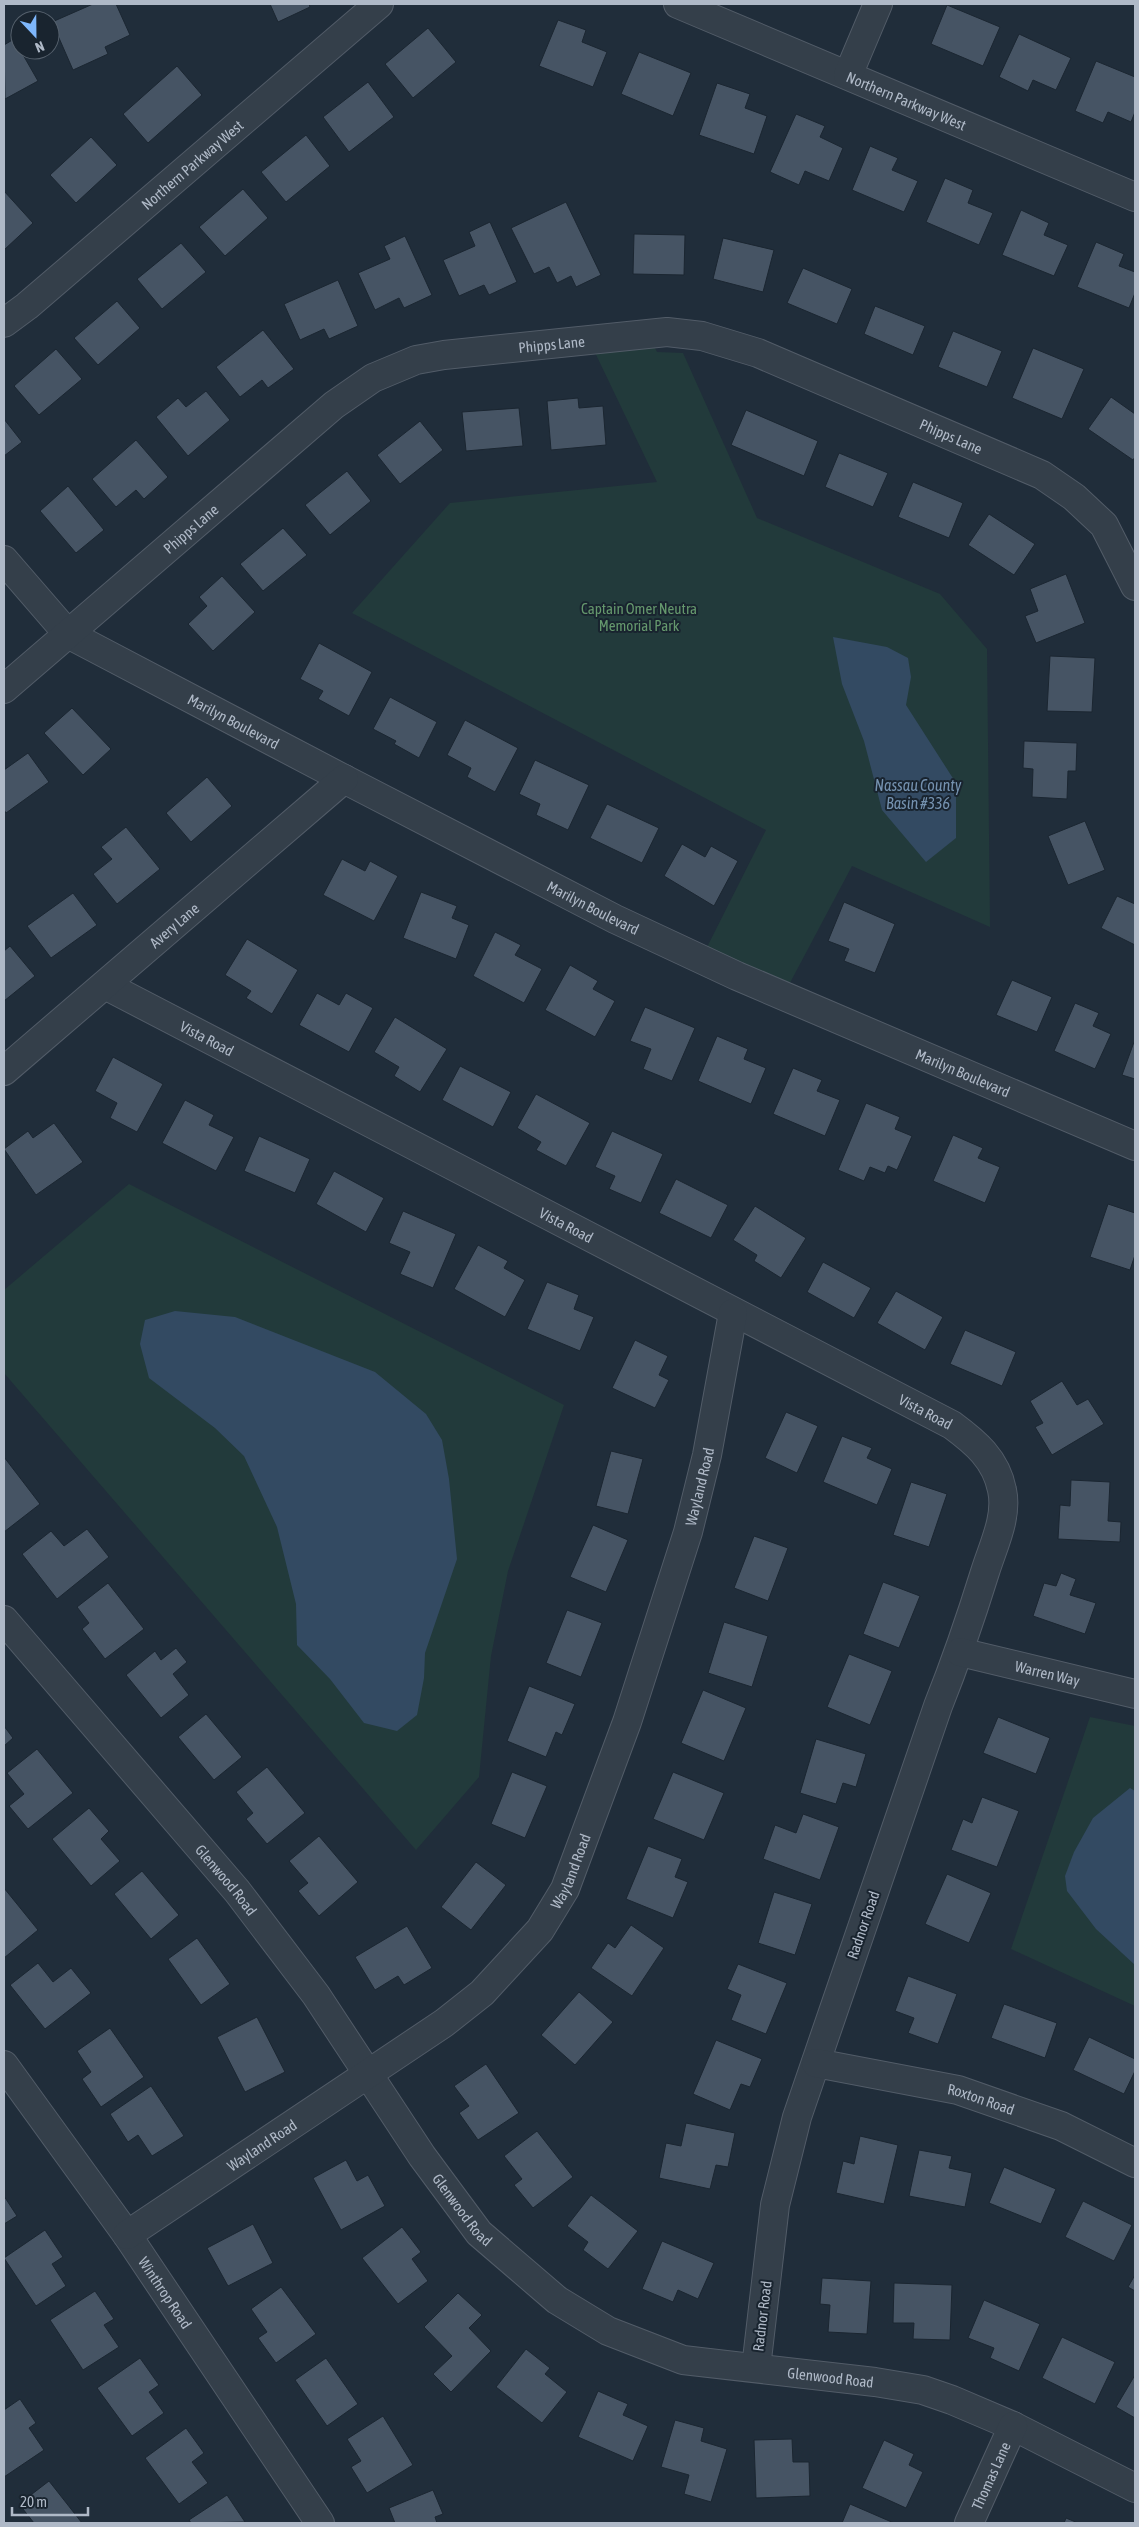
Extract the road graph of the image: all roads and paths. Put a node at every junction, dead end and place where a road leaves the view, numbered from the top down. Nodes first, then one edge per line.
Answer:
1 (379, 4) edge
2 (678, 4) edge
3 (878, 4) edge
4 (848, 75) junction
5 (1135, 198) edge
6 (4, 323) edge
7 (4, 560) edge
8 (1135, 586) edge
9 (68, 634) junction
10 (4, 689) edge
11 (344, 778) junction
12 (105, 985) junction
13 (4, 1071) edge
14 (1135, 1146) edge
15 (733, 1313) junction
16 (1002, 1490) joint
17 (4, 1620) edge
18 (960, 1652) junction
19 (1135, 1694) edge
20 (816, 2062) junction
21 (4, 2065) edge
22 (367, 2074) junction
23 (1135, 2163) edge
24 (127, 2235) junction
25 (756, 2368) junction
26 (1012, 2426) junction
27 (1135, 2488) edge
28 (320, 2523) edge
29 (968, 2523) edge

1 - 6 street, Northern Parkway West
2 - 4 street, Northern Parkway West
3 - 4 street
4 - 5 street, Northern Parkway West
7 - 9 street
8 - 9 street, Phipps Lane
9 - 10 street, Phipps Lane
9 - 11 street, Marilyn Boulevard
11 - 12 street, Avery Lane
11 - 14 street, Marilyn Boulevard
12 - 13 street, Avery Lane
12 - 15 street, Vista Road
15 - 16 street, Vista Road
15 - 22 street, Wayland Road
16 - 18 street, Radnor Road
17 - 22 street, Glenwood Road
18 - 19 street, Warren Way
18 - 20 street, Radnor Road
20 - 23 street, Roxton Road
20 - 25 street, Radnor Road
21 - 24 street, Winthrop Road
22 - 24 street, Wayland Road
22 - 25 street, Glenwood Road
24 - 28 street, Winthrop Road
25 - 26 street, Glenwood Road
26 - 27 street, Glenwood Road
26 - 29 street, Thomas Lane

